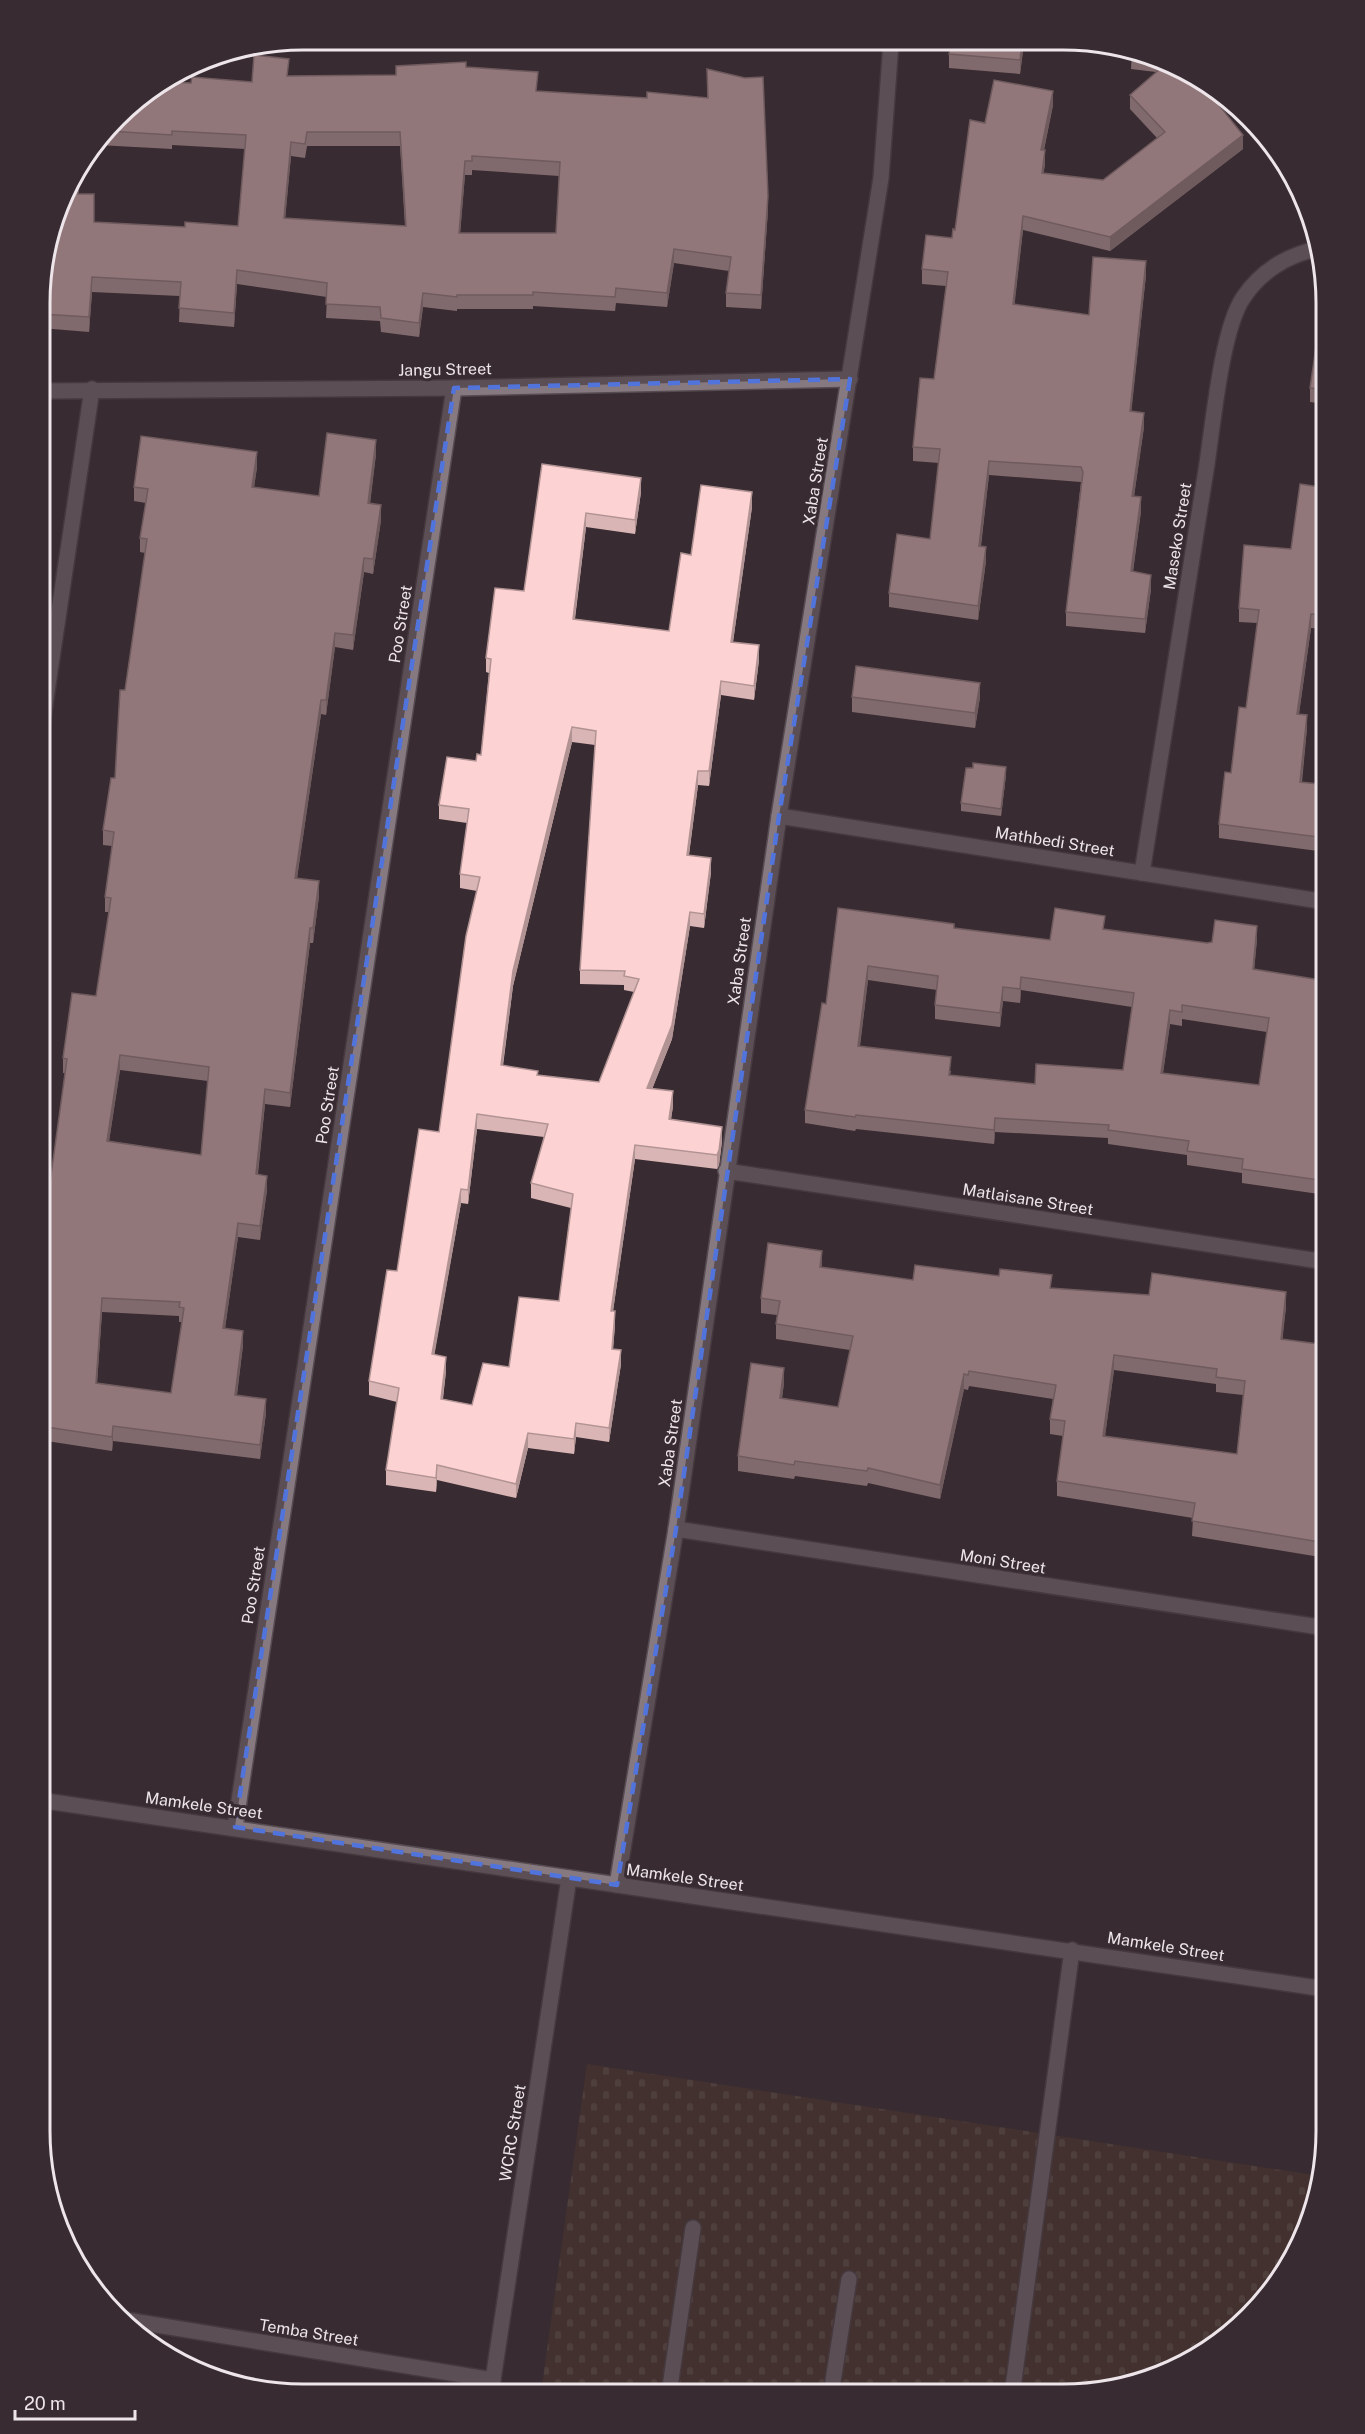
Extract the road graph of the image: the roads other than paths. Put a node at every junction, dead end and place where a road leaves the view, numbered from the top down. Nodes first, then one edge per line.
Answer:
1 (890, 50) edge
2 (1310, 251) edge
3 (850, 379) junction
4 (92, 388) junction
5 (454, 388) junction
6 (50, 390) edge
7 (50, 671) edge
8 (779, 816) junction
9 (1142, 873) junction
10 (1316, 900) edge
11 (726, 1171) junction
12 (1316, 1260) edge
13 (676, 1529) junction
14 (1316, 1626) edge
15 (50, 1802) edge
16 (235, 1827) junction
17 (569, 1878) junction
18 (617, 1885) junction
19 (1072, 1950) junction
20 (1316, 1988) edge
21 (693, 2228) dead end
22 (849, 2279) dead end
23 (136, 2322) edge
24 (476, 2384) edge
25 (492, 2384) edge
26 (670, 2384) edge
27 (833, 2384) edge
28 (1013, 2384) edge

1 - 3 street, Xaba Street
2 - 9 street, Maseko Street
3 - 5 street, Jangu Street
3 - 8 street, Xaba Street
4 - 5 street, Jangu Street
4 - 6 street, Jangu Street
4 - 7 street
5 - 16 street, Poo Street
8 - 9 street, Mathbedi Street
8 - 11 street, Xaba Street
9 - 10 street, Mathbedi Street
11 - 12 street, Matlaisane Street
11 - 13 street, Xaba Street
13 - 14 street, Moni Street
13 - 18 street, Xaba Street
15 - 16 street, Mamkele Street
16 - 17 street, Mamkele Street
17 - 18 street, Mamkele Street
17 - 25 street, WCRC Street
18 - 19 street, Mamkele Street
19 - 20 street, Mamkele Street
19 - 28 street
21 - 26 street
22 - 27 street
23 - 24 street, Temba Street

